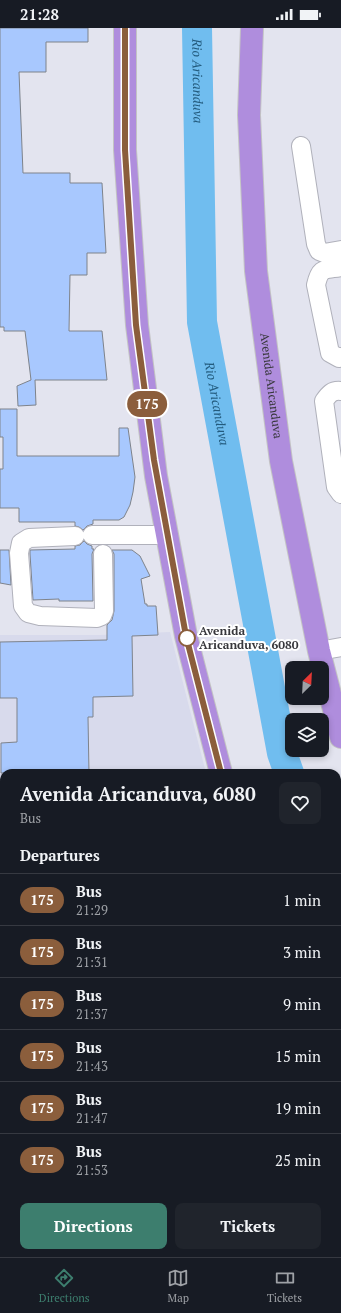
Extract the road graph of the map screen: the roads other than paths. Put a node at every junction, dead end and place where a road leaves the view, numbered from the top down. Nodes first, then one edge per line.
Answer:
1 (125, 28) edge
2 (252, 28) edge
3 (301, 146) dead end
4 (341, 250) edge
5 (341, 267) edge
6 (341, 357) edge
7 (341, 391) edge
8 (337, 473) edge
9 (341, 494) edge
10 (167, 535) junction
11 (95, 542) junction
12 (341, 646) edge
13 (318, 651) junction
14 (337, 703) edge
15 (341, 737) edge
16 (220, 769) edge

1 - 10 highway
2 - 13 highway, Avenida Aricanduva
3 - 4 street
5 - 6 street
7 - 8 street
8 - 9 street
10 - 11 street
10 - 16 highway
11 - 11 street
12 - 13 street
13 - 14 highway, Avenida Aricanduva
14 - 15 highway, Avenida Aricanduva

